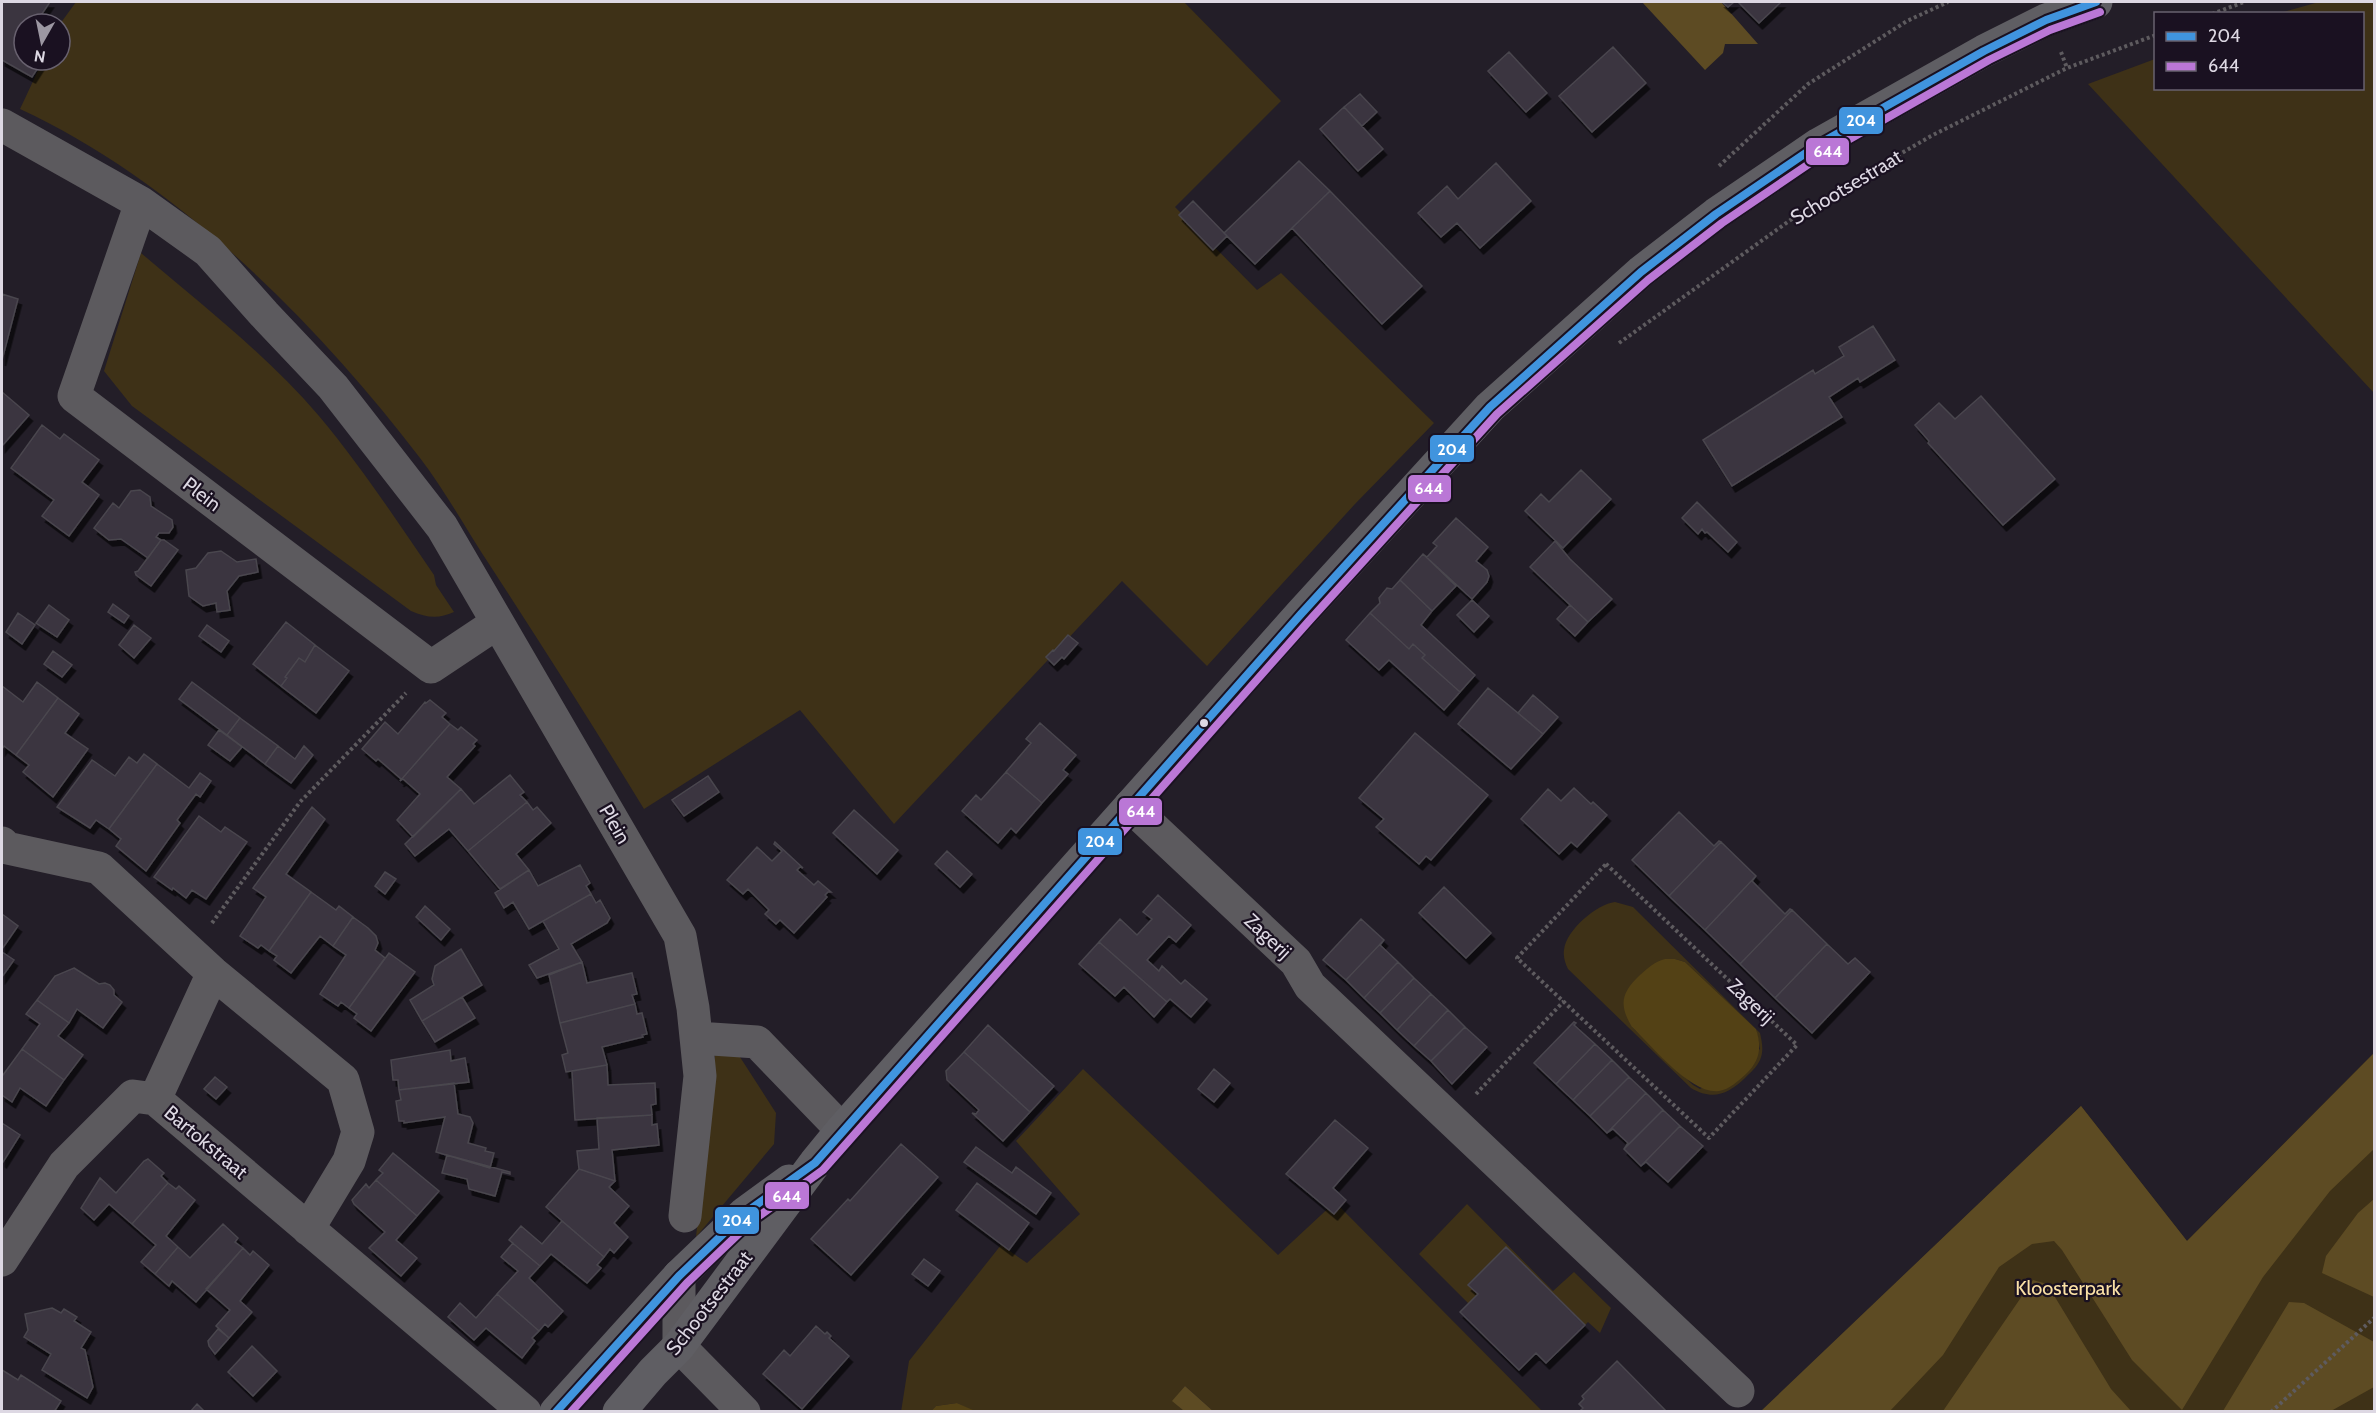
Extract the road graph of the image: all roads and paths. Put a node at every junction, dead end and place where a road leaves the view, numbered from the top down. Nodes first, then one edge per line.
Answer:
1 (2096, 2) edge
2 (2244, 2) edge
3 (2043, 11) edge
4 (2217, 12) edge
5 (2154, 36) edge
6 (2, 125) edge
7 (141, 203) junction
8 (1615, 346) dead end
9 (497, 623) junction
10 (431, 667) junction
11 (1130, 806) junction
12 (2, 843) edge
13 (202, 962) junction
14 (1564, 1001) junction
15 (697, 1038) junction
16 (155, 1100) junction
17 (1451, 1121) junction
18 (842, 1131) junction
19 (815, 1163) junction
20 (685, 1216) dead end
21 (308, 1229) junction
22 (2, 1260) edge
23 (679, 1276) junction
24 (2374, 1318) edge
25 (680, 1346) junction
26 (1738, 1391) dead end
27 (525, 1412) edge
28 (556, 1412) edge
29 (619, 1412) edge
30 (744, 1412) edge
31 (2271, 1412) edge

1 - 3 main road, Schootsestraat
2 - 4 path
3 - 11 main road, Schootsestraat
5 - 8 path, Schootsestraat
6 - 7 street, Plein
7 - 9 street, Plein
7 - 10 street, Plein
9 - 10 street
9 - 15 street, Plein
10 - 13 path
11 - 17 street, Zagerij
11 - 18 main road, Schootsestraat
12 - 13 street
13 - 16 street, Bartokstraat
13 - 21 street
14 - 14 path, Zagerij
14 - 17 path
15 - 18 street
15 - 20 street, Plein
16 - 21 street, Bartokstraat
16 - 22 street
17 - 26 street, Zagerij
18 - 19 main road, Schootsestraat
19 - 23 main road, Schootsestraat
19 - 25 main road, Schootsestraat
21 - 27 street, Bartokstraat
23 - 25 street
23 - 28 main road, Schootsestraat
24 - 31 path
25 - 29 main road, Schootsestraat
25 - 30 street

